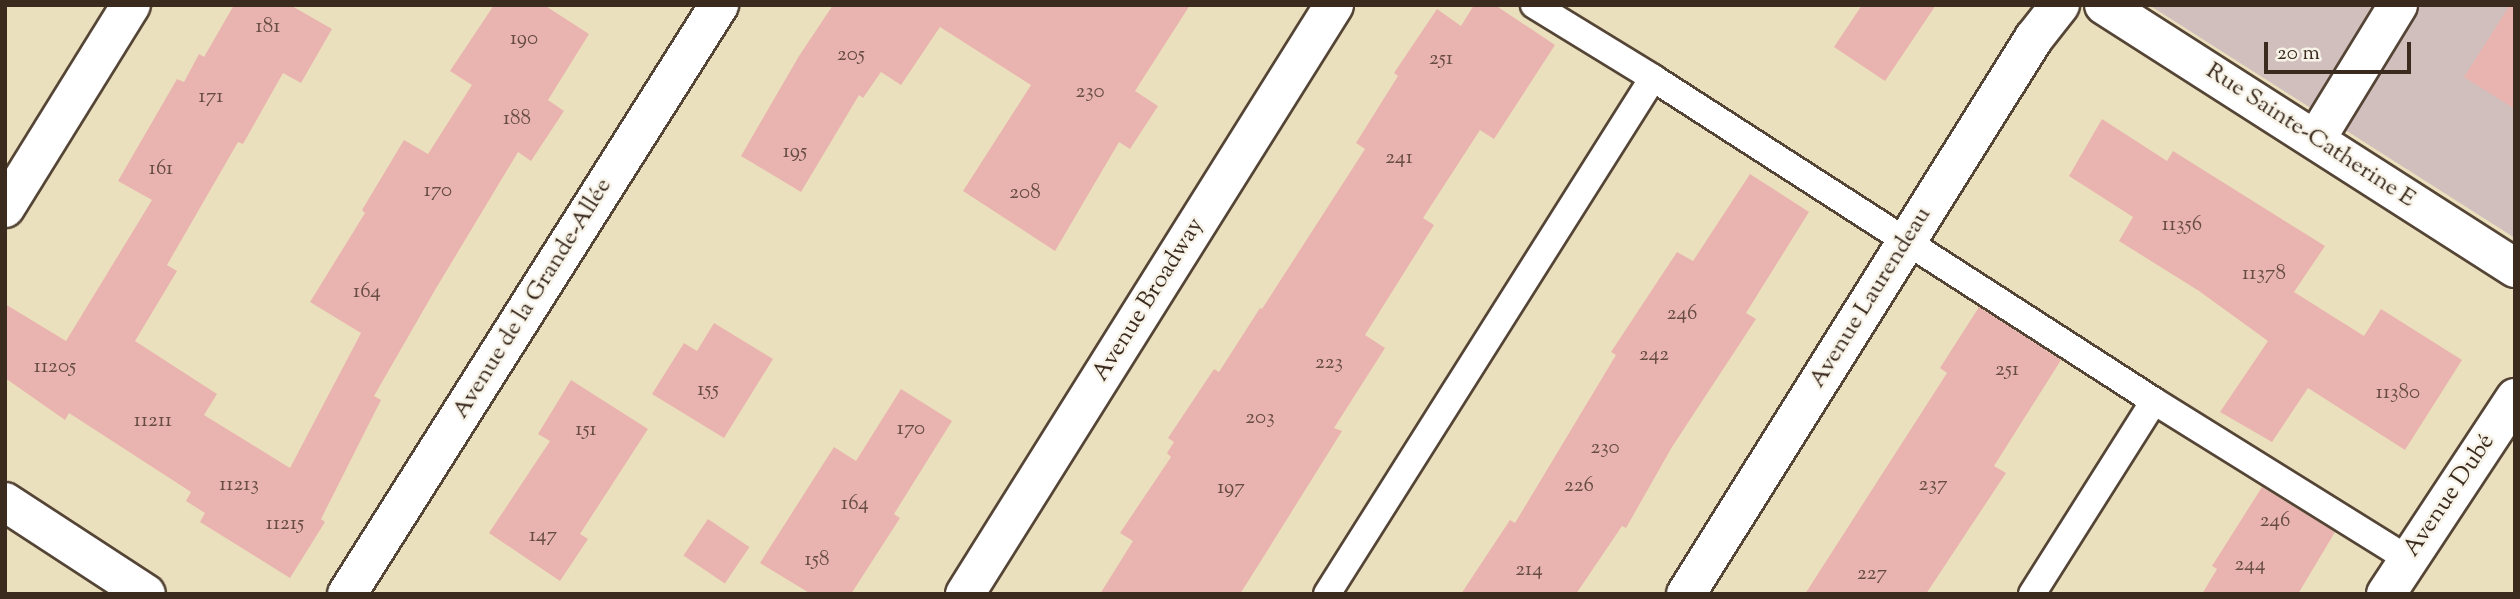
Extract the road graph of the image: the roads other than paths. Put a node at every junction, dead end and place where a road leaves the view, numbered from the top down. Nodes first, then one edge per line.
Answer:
1 (131, 5) edge
2 (719, 5) edge
3 (1334, 5) edge
4 (1534, 5) edge
5 (2060, 5) edge
6 (2104, 5) edge
7 (2398, 5) edge
8 (1653, 78) junction
9 (2316, 139) junction
10 (5, 208) edge
11 (1906, 241) junction
12 (2515, 268) edge
13 (2515, 398) edge
14 (2154, 401) junction
15 (5, 502) edge
16 (2408, 559) junction
17 (146, 594) edge
18 (347, 594) edge
19 (965, 594) edge
20 (1327, 594) edge
21 (1686, 594) edge
22 (2032, 594) edge
23 (2386, 594) edge

1 - 10 street
2 - 18 street, Avenue de la Grande-Allée
3 - 19 street, Avenue Broadway
4 - 8 lane
5 - 11 street, Avenue Laurendeau
6 - 9 street, Rue Sainte-Catherine E
7 - 9 street
8 - 11 lane
8 - 20 lane
9 - 12 street, Rue Sainte-Catherine E
11 - 14 lane
11 - 21 street, Avenue Laurendeau
13 - 16 street, Avenue Dubé
14 - 16 lane
14 - 22 lane
15 - 17 street
16 - 23 street, Avenue Dubé

